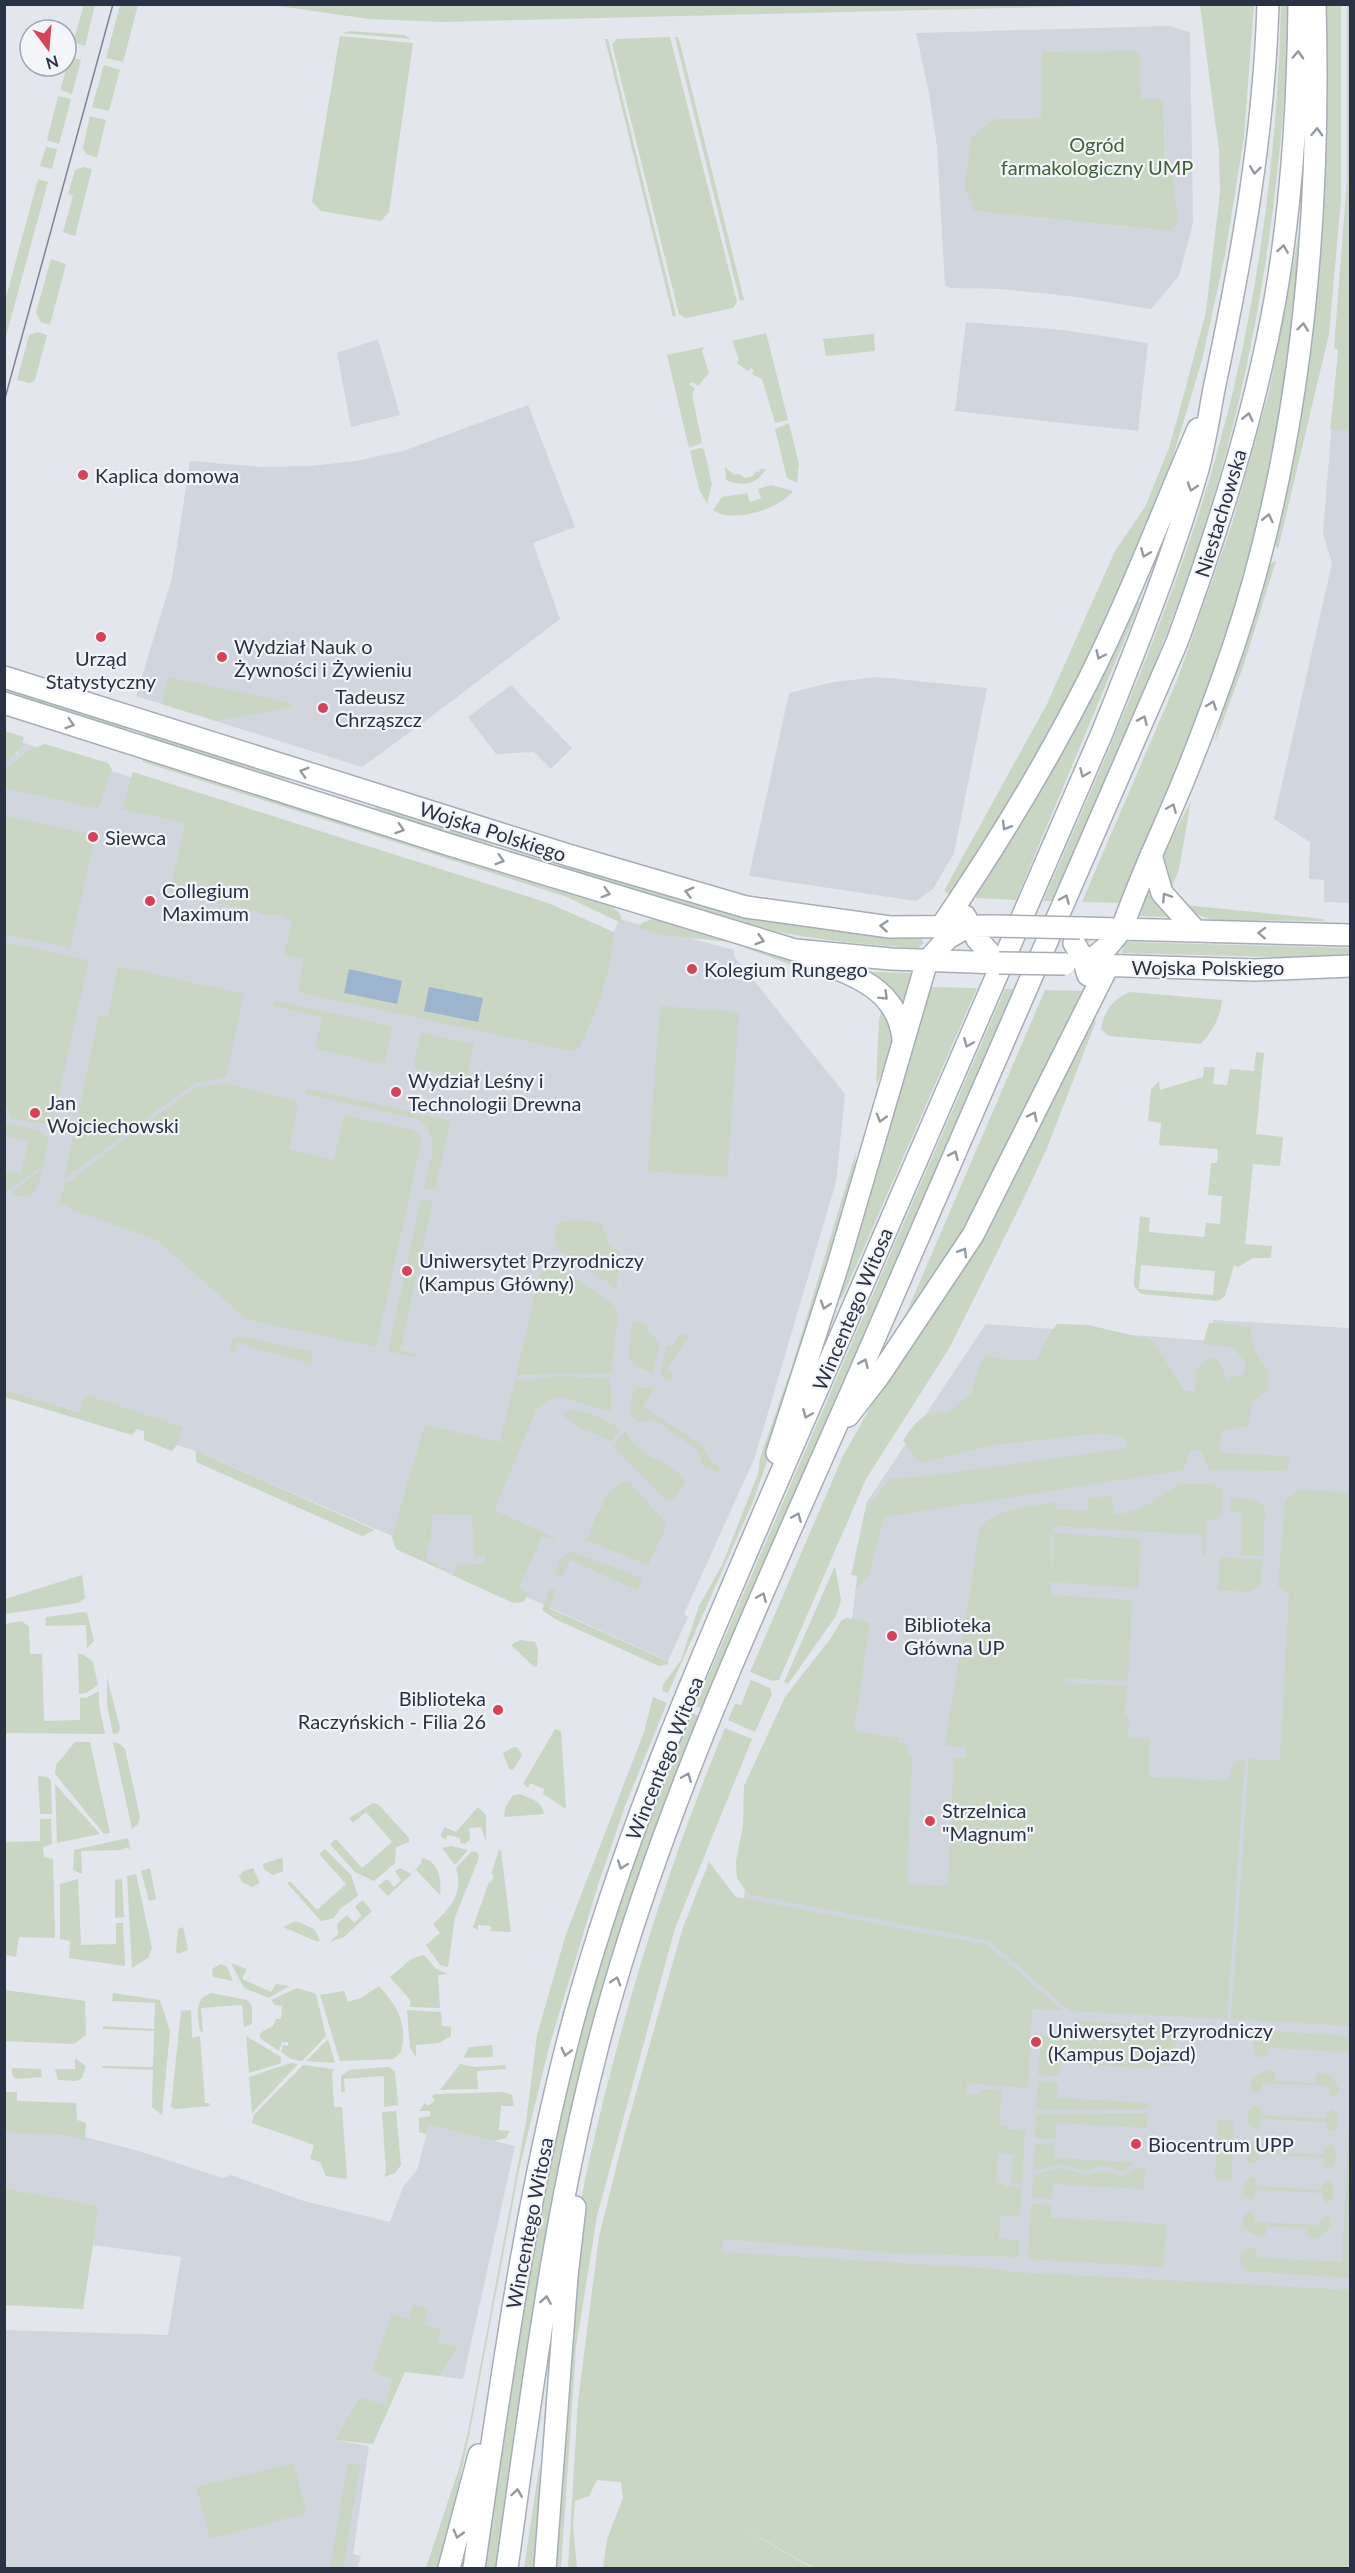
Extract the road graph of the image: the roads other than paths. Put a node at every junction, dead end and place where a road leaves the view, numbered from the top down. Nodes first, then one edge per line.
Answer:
1 (1268, 4) edge
2 (1299, 4) edge
3 (1315, 4) edge
4 (1214, 390) junction
5 (4, 677) edge
6 (4, 703) edge
7 (360, 789) junction
8 (383, 796) junction
9 (324, 805) junction
10 (372, 820) junction
11 (1151, 855) junction
12 (964, 895) junction
13 (942, 924) junction
14 (969, 926) junction
15 (1122, 929) junction
16 (1195, 930) junction
17 (1077, 935) junction
18 (1350, 935) edge
19 (795, 950) junction
20 (981, 955) junction
21 (927, 961) junction
22 (1075, 964) junction
23 (1108, 966) junction
24 (1350, 966) edge
25 (991, 989) joint
26 (1026, 991) joint
27 (1091, 997) junction
28 (902, 1049) junction
29 (832, 1436) junction
30 (741, 1566) junction
31 (590, 2078) junction
32 (504, 2355) junction
33 (449, 2568) edge
34 (474, 2568) edge
35 (507, 2568) edge
36 (545, 2568) edge

1 -> 4 main road, Niestachowska
26 -> 2 main road, Niestachowska
11 -> 3 main road
4 -> 12 main road
4 -> 25 main road, Niestachowska
7 -> 5 main road, Wojska Polskiego
6 -> 9 main road, Wojska Polskiego
7 - 8 main road, Wojska Polskiego
7 - 9 main road
8 - 10 main road
13 -> 8 main road, Wojska Polskiego
9 - 10 main road, Wojska Polskiego
10 -> 19 main road, Wojska Polskiego
11 - 15 main road
16 -> 11 main road
12 - 13 main road
12 - 14 main road
13 - 14 main road, Wojska Polskiego
14 - 17 main road, Wojska Polskiego, bridge
14 - 20 main road
14 - 21 main road
15 - 16 main road, Wojska Polskiego
15 - 17 main road, Wojska Polskiego
15 - 22 main road
18 -> 16 main road, Wojska Polskiego
17 - 22 main road
19 - 21 main road, Wojska Polskiego
19 -> 28 main road
20 - 21 main road, Wojska Polskiego
20 - 22 main road, Wojska Polskiego, bridge
21 - 28 main road
22 - 23 main road, Wojska Polskiego
22 - 27 main road
23 - 24 main road, Wojska Polskiego
23 - 27 main road
25 -> 30 main road, Wincentego Witosa
29 -> 26 main road, Wincentego Witosa
29 -> 27 main road
28 -> 30 main road
31 -> 29 main road, Wincentego Witosa
30 -> 32 main road, Wincentego Witosa
35 -> 31 main road, Wincentego Witosa
31 - 36 main road
32 -> 33 main road
32 - 34 main road, Wincentego Witosa

